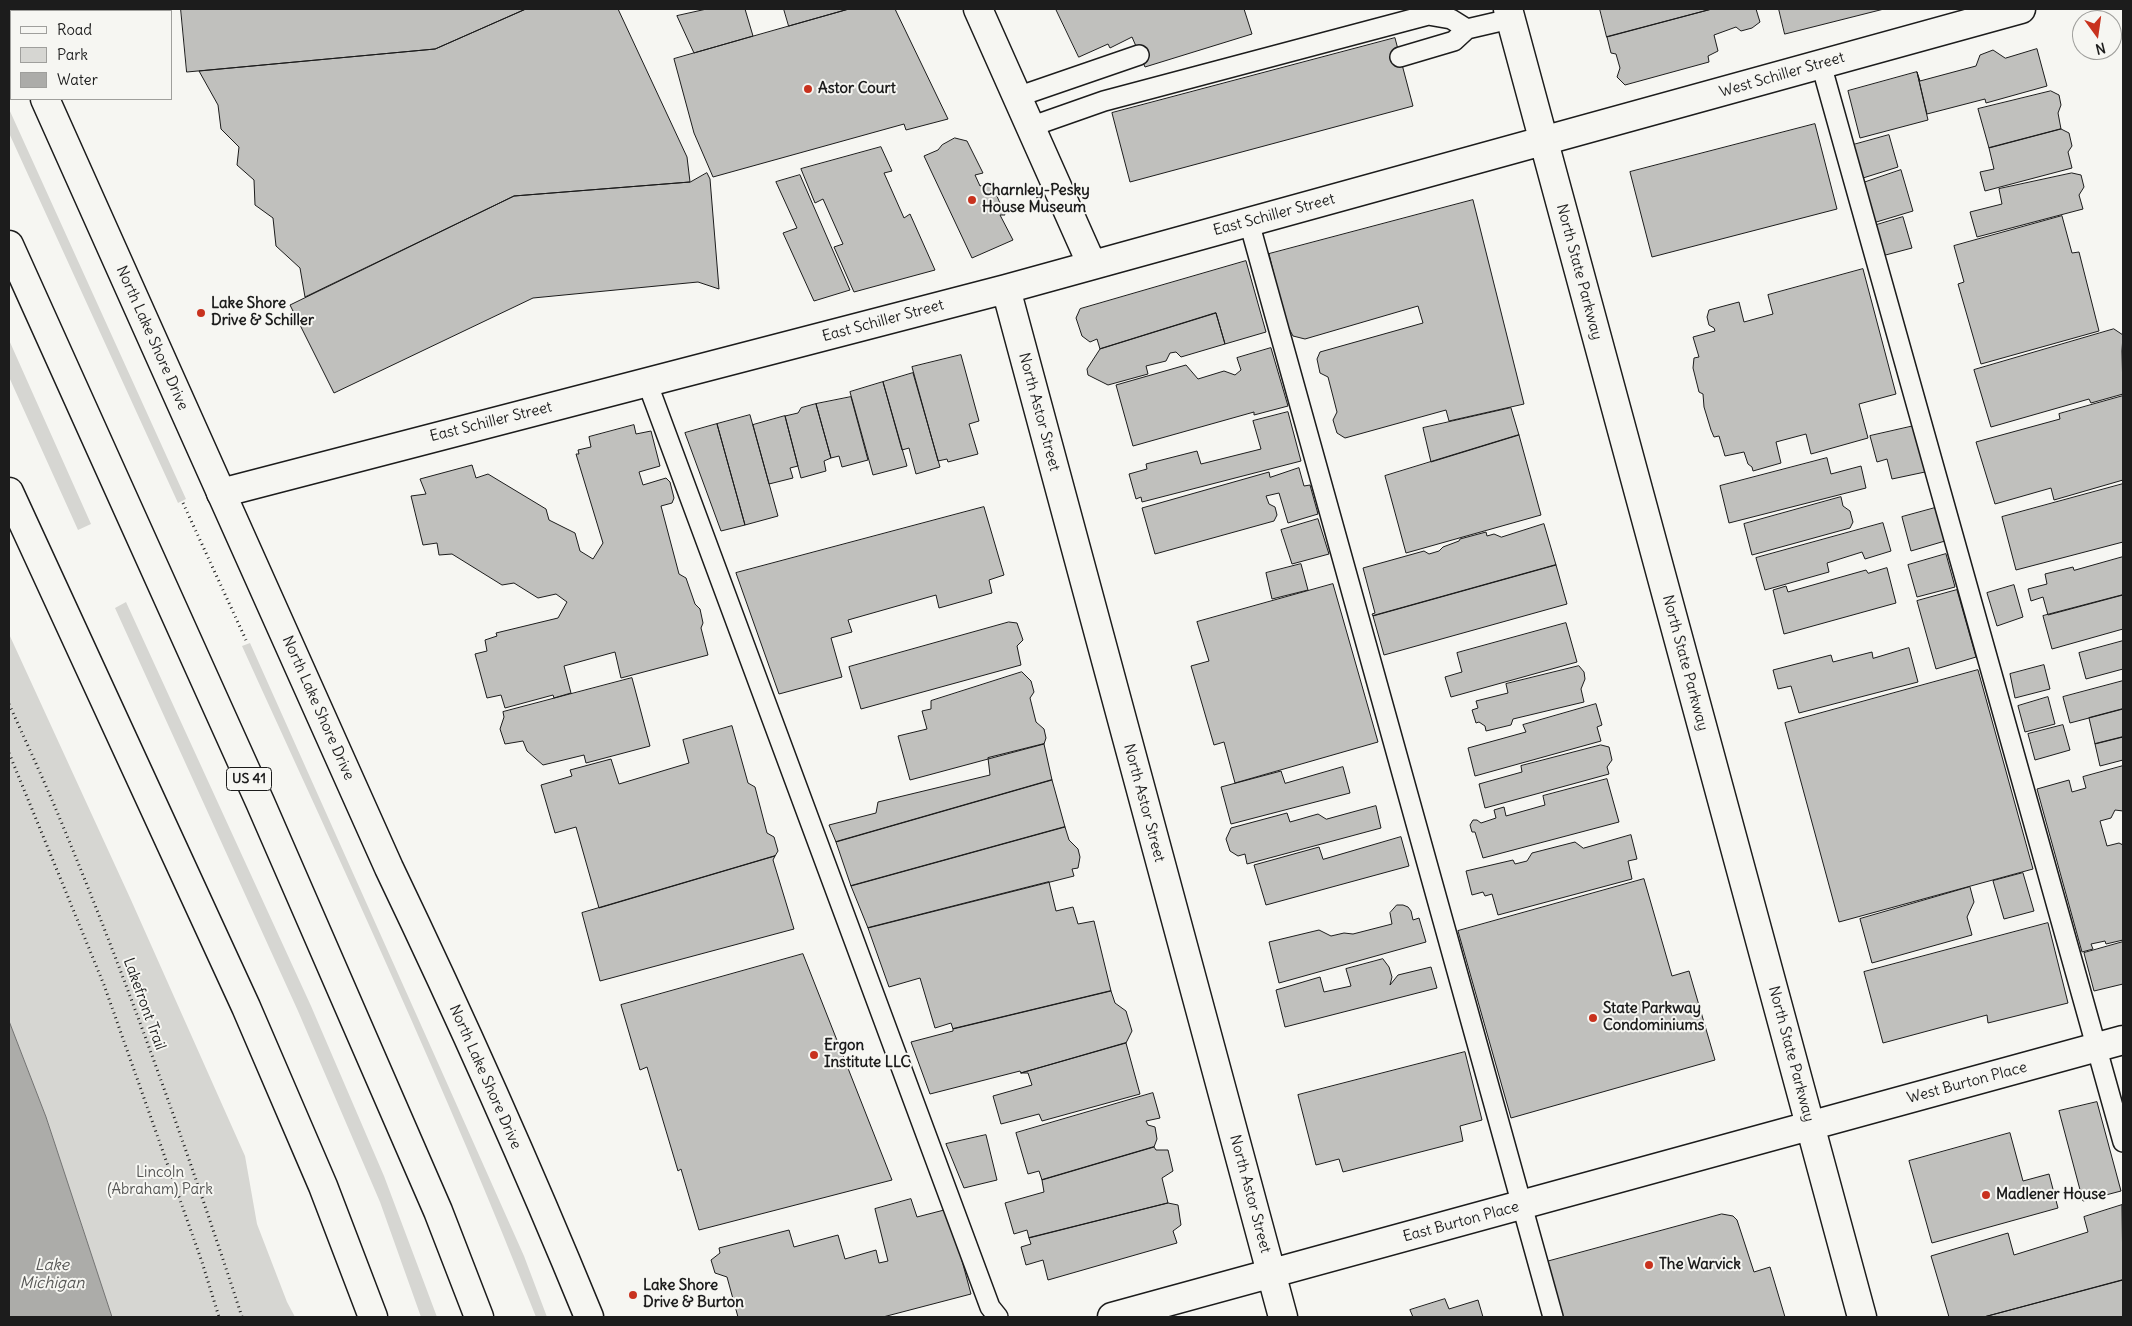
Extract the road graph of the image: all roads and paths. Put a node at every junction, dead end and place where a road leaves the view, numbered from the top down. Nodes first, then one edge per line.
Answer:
1 (978, 9) edge
2 (2021, 9) edge
3 (1509, 14) edge
4 (1467, 29) junction
5 (1139, 55) dead end
6 (1400, 57) dead end
7 (1821, 64) junction
8 (1017, 97) junction
9 (45, 100) edge
10 (1030, 127) junction
11 (1543, 142) junction
12 (1249, 222) junction
13 (9, 246) edge
14 (1092, 265) junction
15 (1006, 289) junction
16 (647, 382) junction
17 (9, 492) edge
18 (221, 493) junction
19 (184, 503) dead end
20 (246, 640) dead end
21 (9, 704) edge
22 (9, 752) edge
23 (2123, 1040) edge
24 (2097, 1048) junction
25 (1810, 1126) junction
26 (2123, 1142) edge
27 (1522, 1206) junction
28 (1271, 1274) junction
29 (219, 1317) edge
30 (242, 1317) edge
31 (374, 1317) edge
32 (480, 1317) edge
33 (589, 1317) edge
34 (998, 1317) edge
35 (1112, 1317) edge
36 (1283, 1317) edge
37 (1553, 1317) edge
38 (1862, 1317) edge

1 - 8 main road
2 - 7 main road, West Schiller Street
3 - 4 lane
3 - 11 main road, North State Parkway
4 - 6 lane
4 - 10 lane
5 - 8 lane
7 - 11 main road, West Schiller Street
7 - 24 lane
8 - 10 main road
9 - 18 main road, North Lake Shore Drive
10 - 14 main road
11 - 12 main road, East Schiller Street
11 - 25 main road, North State Parkway
12 - 14 main road, East Schiller Street
12 - 27 lane
13 - 32 main road, US 41
14 - 15 main road, East Schiller Street
15 - 16 main road, East Schiller Street
15 - 28 main road, North Astor Street
16 - 18 main road, East Schiller Street
16 - 34 lane
17 - 31 main road
18 - 33 main road, North Lake Shore Drive
19 - 20 path
21 - 30 path, Lakefront Trail
22 - 29 path, Lakefront Trail
23 - 24 main road, West Burton Place
24 - 25 main road, West Burton Place
24 - 26 lane
25 - 27 main road, East Burton Place
25 - 38 main road, North State Parkway
27 - 28 main road, East Burton Place
27 - 37 lane
28 - 35 main road, East Burton Place
28 - 36 main road, North Astor Street

